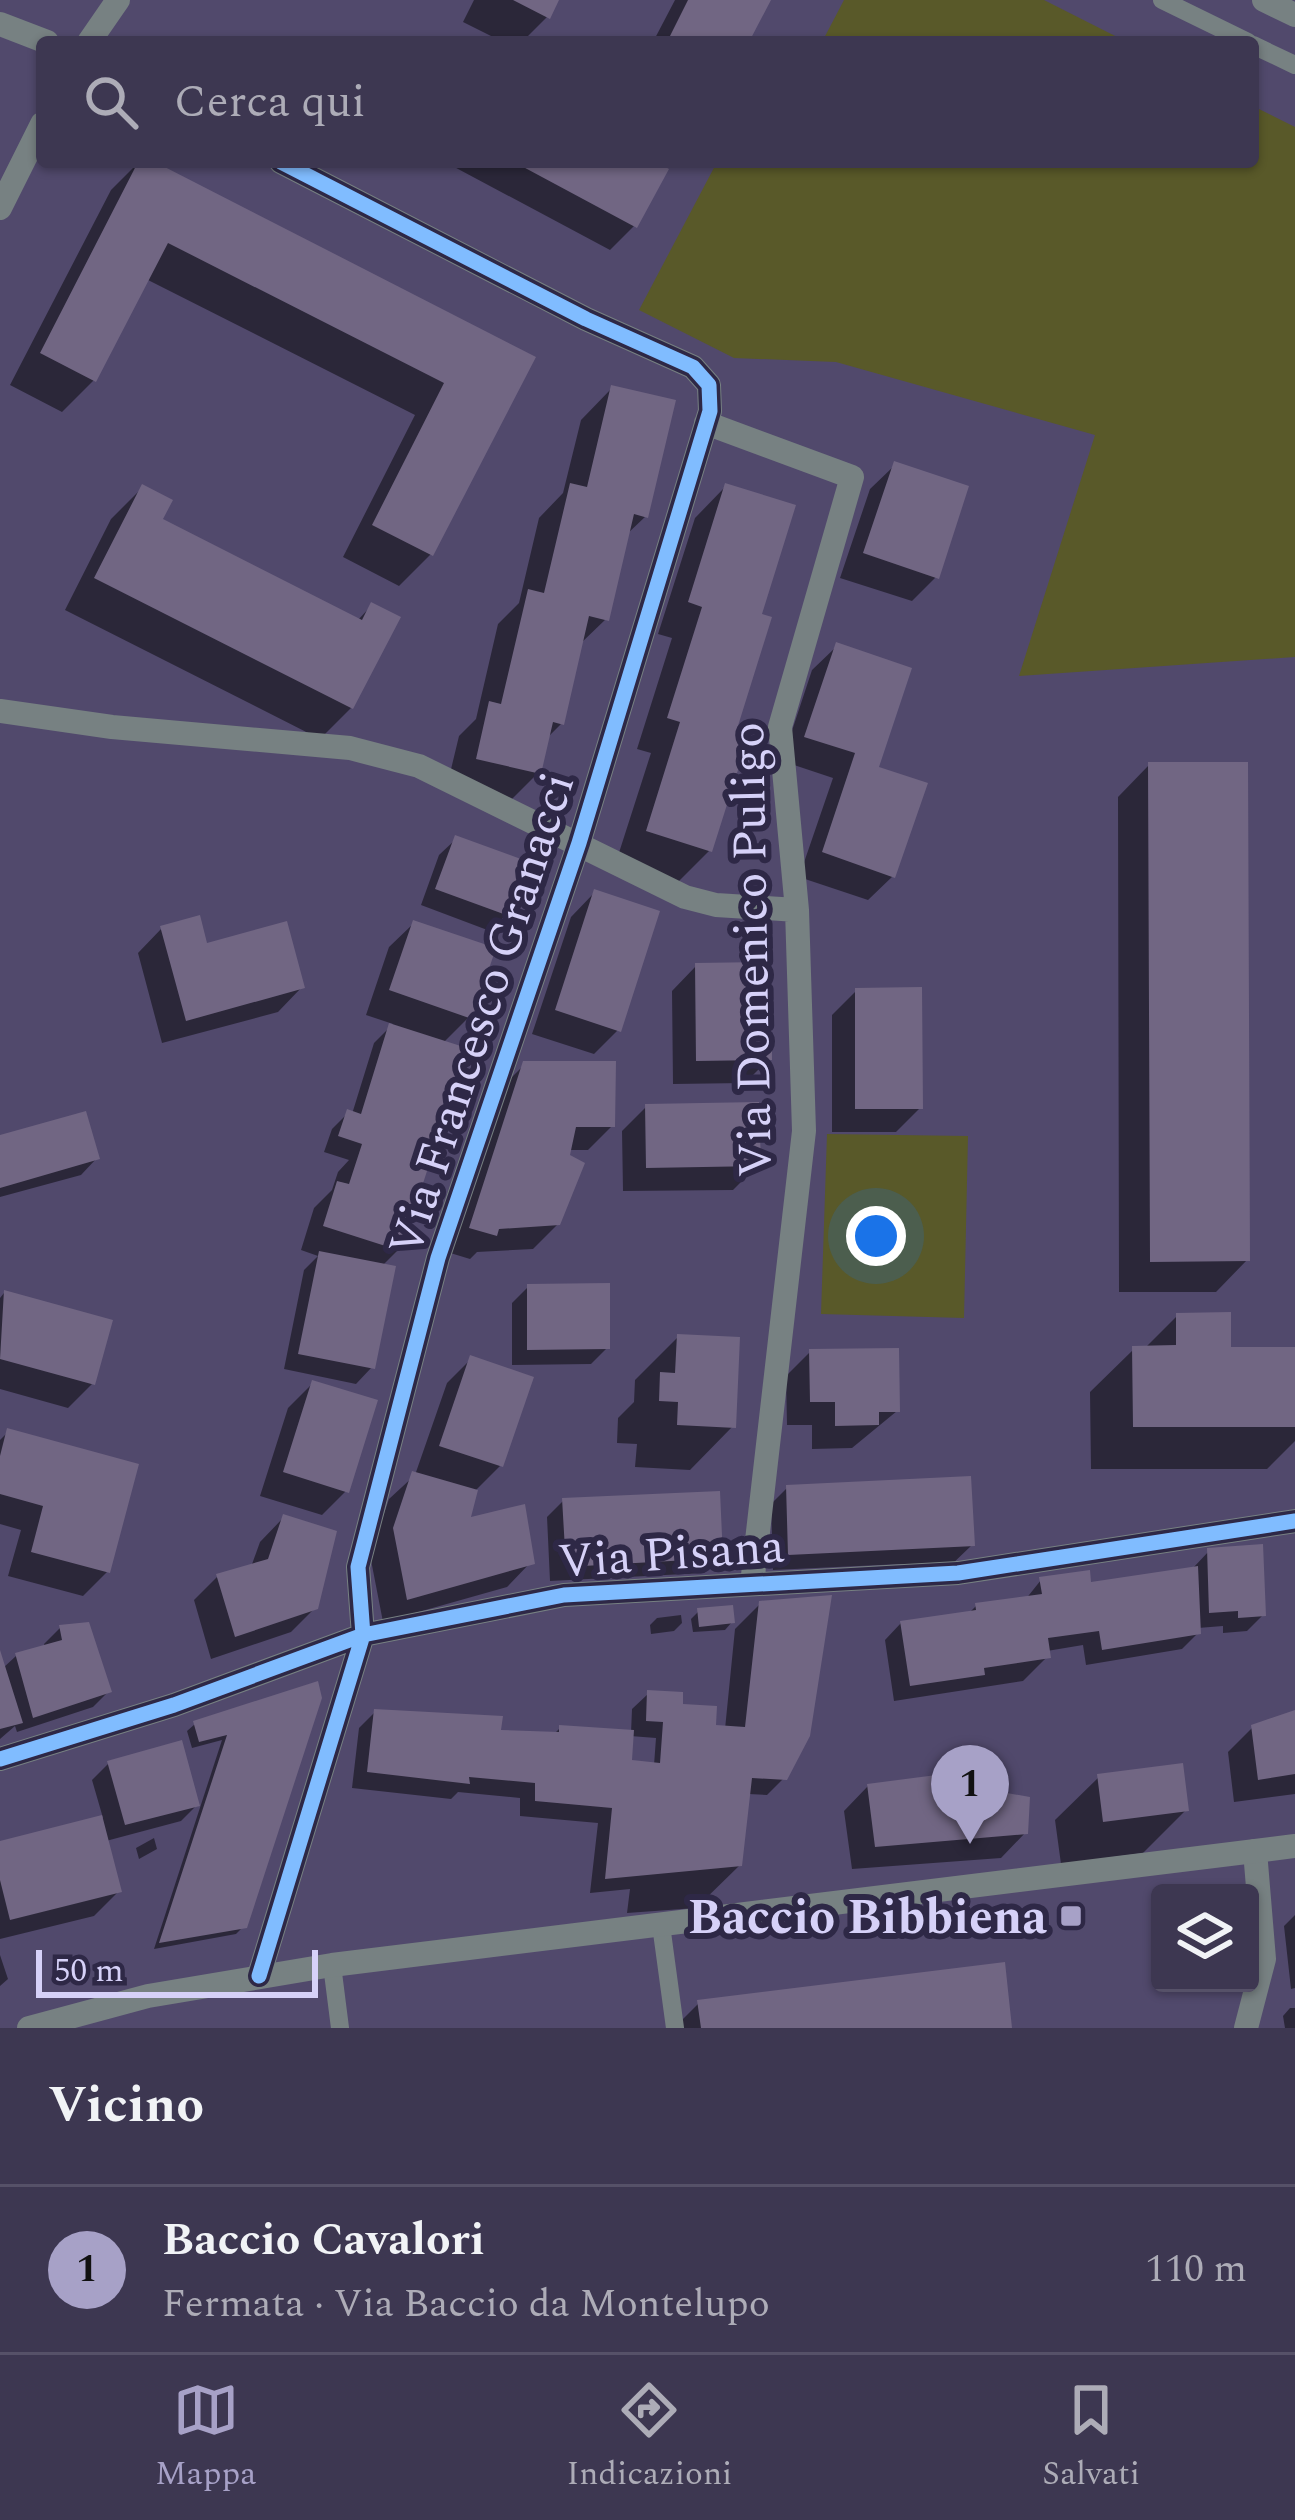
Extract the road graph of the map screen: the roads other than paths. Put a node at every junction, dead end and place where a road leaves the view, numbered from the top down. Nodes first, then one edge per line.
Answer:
1 (118, 0) edge
2 (1162, 0) edge
3 (1264, 0) edge
4 (1295, 15) edge
5 (0, 24) edge
6 (93, 36) edge
7 (1236, 36) edge
8 (36, 38) edge
9 (1259, 47) edge
10 (1295, 65) edge
11 (36, 136) edge
12 (293, 168) edge
13 (0, 208) edge
14 (706, 423) junction
15 (0, 711) edge
16 (579, 843) junction
17 (797, 910) junction
18 (1295, 1521) edge
19 (752, 1584) junction
20 (363, 1635) junction
21 (0, 1759) edge
22 (1295, 1846) edge
23 (1255, 1851) junction
24 (662, 1925) junction
25 (332, 1965) junction
26 (259, 1976) junction
27 (29, 2028) edge
28 (340, 2028) edge
29 (675, 2028) edge
30 (1246, 2028) edge

1 - 6 street
2 - 7 lane
3 - 4 street
5 - 8 street
9 - 10 lane
11 - 13 street
12 - 14 street
14 - 16 street, Via Francesco Granacci
14 - 17 street, Via Domenico Puligo
15 - 16 street
16 - 17 street
16 - 20 street, Via Francesco Granacci
17 - 19 street, Via Domenico Puligo
18 - 19 street, Via Pisana
19 - 20 street, Via Pisana
20 - 21 street, Via Pisana
20 - 26 street
22 - 23 street
23 - 24 street
23 - 30 street
24 - 25 street
24 - 29 lane
25 - 26 street
25 - 28 lane
26 - 27 street

